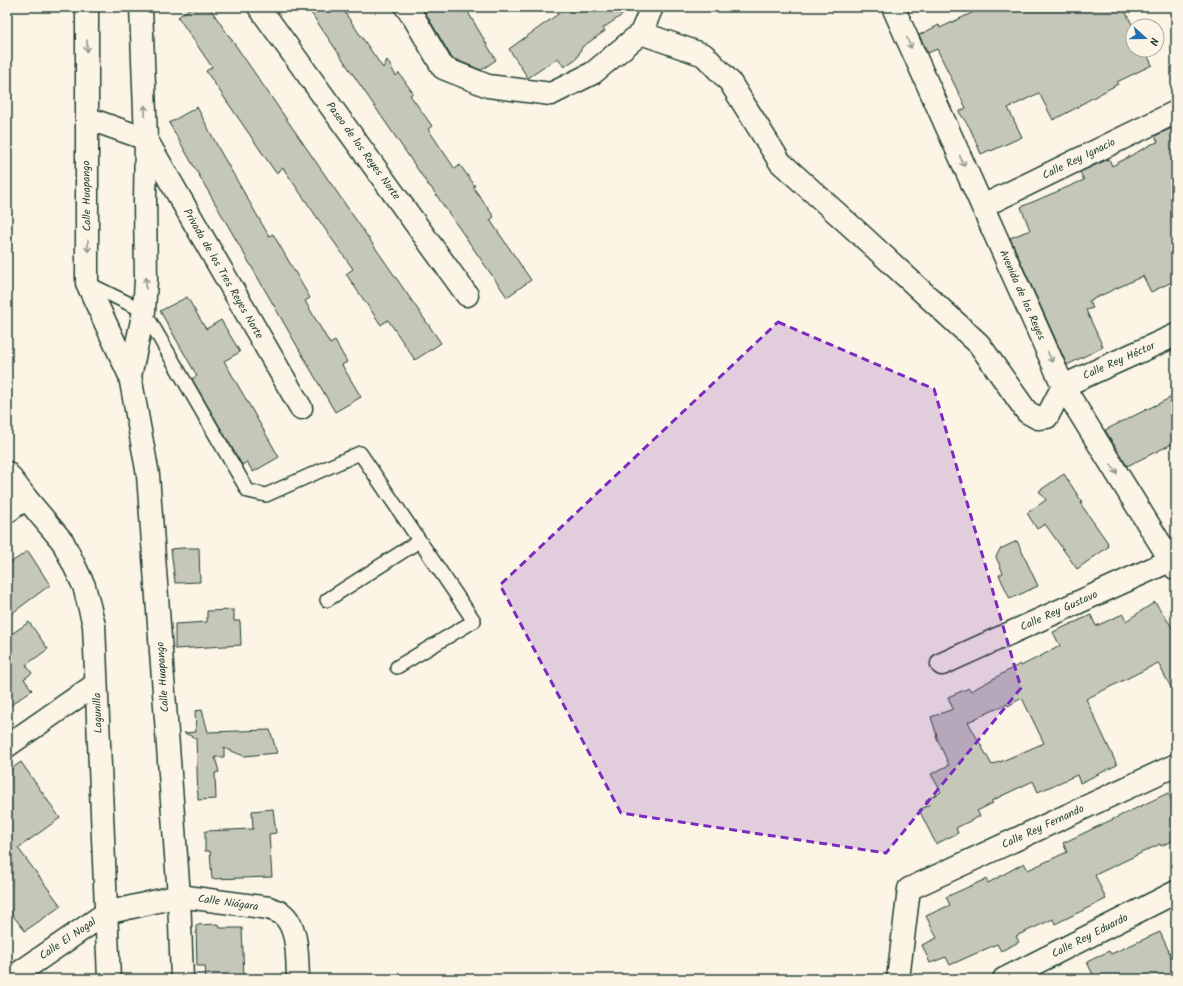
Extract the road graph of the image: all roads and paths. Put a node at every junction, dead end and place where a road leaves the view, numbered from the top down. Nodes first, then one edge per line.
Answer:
1 (86, 7) edge
2 (141, 7) edge
3 (259, 7) edge
4 (406, 7) edge
5 (652, 7) edge
6 (900, 9) edge
7 (640, 33) junction
8 (1176, 112) edge
9 (86, 118) junction
10 (146, 140) junction
11 (983, 206) junction
12 (87, 283) junction
13 (467, 295) dead end
14 (144, 311) junction
15 (1176, 335) edge
16 (130, 376) junction
17 (1063, 386) junction
18 (301, 408) dead end
19 (7, 473) edge
20 (26, 498) junction
21 (7, 512) edge
22 (419, 541) junction
23 (1174, 562) edge
24 (327, 600) dead end
25 (942, 664) dead end
26 (397, 667) dead end
27 (96, 684) junction
28 (7, 746) edge
29 (1176, 765) edge
30 (1176, 892) edge
31 (179, 896) junction
32 (106, 913) junction
33 (10, 979) edge
34 (109, 979) edge
35 (182, 979) edge
36 (298, 979) edge
37 (898, 979) edge
38 (1004, 979) edge

1 -> 9 street, Calle Huapango
10 -> 2 street, Calle Huapango
3 - 13 street, Paseo de los Reyes Norte
4 - 7 street
5 - 7 street
6 -> 11 street, Avenida de los Reyes
7 - 17 street
8 - 11 street, Calle Rey Ignacio
9 - 10 street
9 -> 12 street, Calle Huapango
14 -> 10 street, Calle Huapango
10 - 18 street, Privada de los Tres Reyes Norte
11 -> 17 street, Avenida de los Reyes
12 - 14 lane
12 - 16 street, Calle Huapango
14 - 16 street, Calle Huapango
14 - 22 lane
15 - 17 street, Calle Rey Héctor
16 - 31 street, Calle Huapango
17 -> 23 street, Avenida de los Reyes
19 - 20 street, Lagunilla
20 - 21 street
20 - 27 street, Lagunilla
22 - 24 lane
22 - 26 lane
23 - 25 street, Calle Rey Gustavo
27 - 28 street
27 - 32 street, Lagunilla
29 - 37 street, Calle Rey Fernando
30 - 38 street, Calle Rey Eduardo
31 - 32 street, Calle Niágara
31 - 35 street, Calle Huapango
31 - 36 street, Calle Niágara
32 - 33 street, Calle El Nogal
32 - 34 street, Lagunilla

